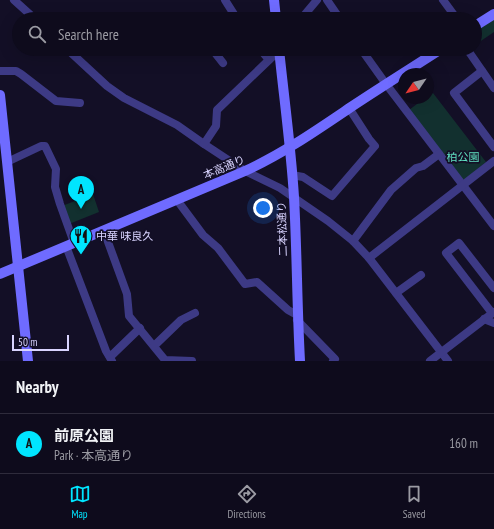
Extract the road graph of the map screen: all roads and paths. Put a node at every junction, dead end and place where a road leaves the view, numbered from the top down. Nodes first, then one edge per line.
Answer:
1 (14, 0) edge
2 (225, 0) edge
3 (274, 0) edge
4 (317, 0) edge
5 (328, 0) edge
6 (443, 0) edge
7 (27, 12) edge
8 (233, 12) edge
9 (275, 12) edge
10 (307, 12) edge
11 (336, 12) edge
12 (452, 12) edge
13 (494, 14) edge
14 (482, 22) edge
15 (75, 56) edge
16 (217, 56) edge
17 (266, 56) edge
18 (273, 56) edge
19 (281, 56) edge
20 (366, 56) edge
21 (430, 56) edge
22 (472, 56) edge
23 (269, 60) junction
24 (222, 63) dead end
25 (0, 71) edge
26 (482, 71) junction
27 (386, 84) junction
28 (494, 88) edge
29 (0, 95) edge
30 (80, 103) dead end
31 (349, 108) junction
32 (204, 144) junction
33 (3, 146) edge
34 (494, 147) edge
35 (290, 148) junction
36 (439, 154) junction
37 (494, 161) edge
38 (7, 162) junction
39 (246, 172) junction
40 (292, 175) junction
41 (463, 185) junction
42 (294, 197) junction
43 (177, 200) junction
44 (494, 226) edge
45 (104, 231) junction
46 (353, 240) junction
47 (70, 244) junction
48 (370, 258) junction
49 (18, 266) junction
50 (0, 274) edge
51 (421, 275) dead end
52 (494, 288) edge
53 (396, 293) junction
54 (493, 312) edge
55 (195, 313) dead end
56 (297, 318) junction
57 (484, 319) junction
58 (494, 323) edge
59 (140, 328) junction
60 (154, 346) junction
61 (441, 352) junction
62 (111, 359) edge
63 (28, 361) edge
64 (192, 361) edge
65 (300, 361) edge
66 (333, 361) edge
67 (430, 361) edge
68 (448, 361) edge

1 - 7 street
2 - 8 street
3 - 9 street
4 - 10 street
5 - 11 street
6 - 12 street
13 - 14 street
15 - 32 street
16 - 24 street
17 - 23 street
18 - 23 street
19 - 35 street, 二本松通り
20 - 27 street
21 - 27 street, 本高通り
22 - 26 street
23 - 32 street
25 - 30 street
26 - 28 street
26 - 34 street
27 - 31 street, 本高通り
27 - 36 street
29 - 33 street
31 - 35 street, 本高通り
31 - 40 street
32 - 39 street
33 - 38 street
35 - 39 street, 本高通り
35 - 40 street, 二本松通り
36 - 41 street
36 - 46 street
37 - 41 street
38 - 47 street
38 - 49 street
39 - 42 street
39 - 43 street, 本高通り
40 - 42 street, 二本松通り
41 - 44 street
41 - 48 street
42 - 46 street
42 - 56 street, 二本松通り
43 - 45 street, 本高通り
43 - 56 street
45 - 47 street, 本高通り
45 - 59 street
46 - 48 street
47 - 49 street, 本高通り
47 - 62 street
48 - 53 street
49 - 50 street, 本高通り
49 - 63 street
51 - 53 street
52 - 54 street
53 - 61 street
54 - 57 street
55 - 60 street
56 - 65 street, 二本松通り
56 - 66 street
57 - 58 street
57 - 61 street
59 - 60 street
59 - 62 street
60 - 64 street
61 - 67 street
61 - 68 street

